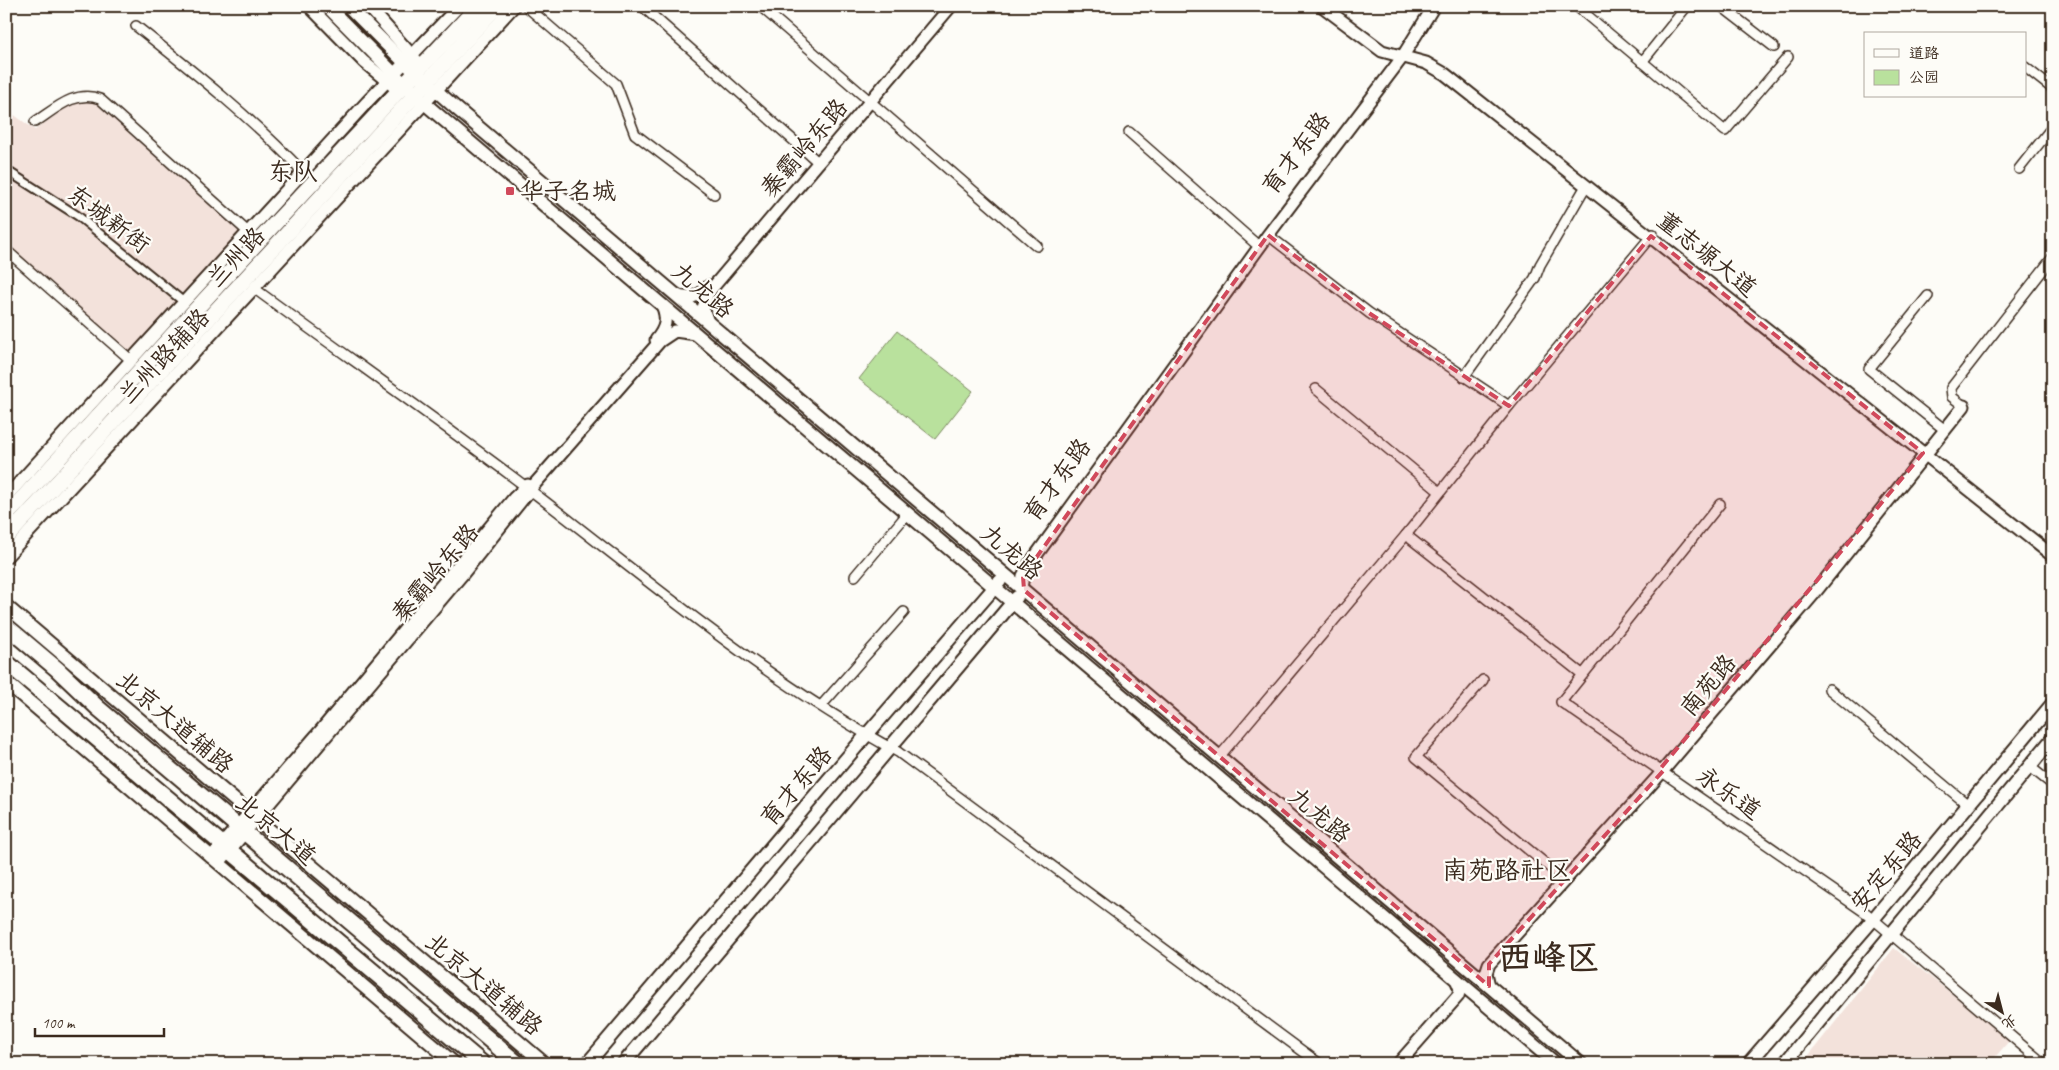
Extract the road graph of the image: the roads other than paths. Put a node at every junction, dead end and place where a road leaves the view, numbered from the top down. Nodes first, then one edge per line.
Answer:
1 (309, 6) edge
2 (328, 6) edge
3 (348, 6) edge
4 (368, 6) edge
5 (459, 6) edge
6 (478, 6) edge
7 (497, 6) edge
8 (514, 6) edge
9 (526, 6) edge
10 (642, 6) edge
11 (760, 6) edge
12 (946, 6) edge
13 (951, 6) edge
14 (1322, 6) edge
15 (1330, 6) edge
16 (1428, 6) edge
17 (1434, 6) edge
18 (1576, 6) edge
19 (1687, 6) edge
20 (1721, 6) edge
21 (136, 26) dead end
22 (1774, 48) dead end
23 (1401, 54) junction
24 (1788, 57) dead end
25 (1642, 62) junction
26 (2026, 68) edge
27 (421, 73) junction
28 (405, 89) junction
29 (2053, 89) edge
30 (869, 101) junction
31 (35, 122) dead end
32 (2053, 126) edge
33 (1129, 132) dead end
34 (818, 162) junction
35 (6, 170) edge
36 (2019, 170) dead end
37 (304, 173) junction
38 (1583, 191) dead end
39 (714, 194) dead end
40 (248, 232) junction
41 (1268, 234) junction
42 (1652, 235) junction
43 (1255, 243) junction
44 (1037, 246) dead end
45 (6, 250) edge
46 (2053, 257) edge
47 (255, 289) junction
48 (675, 294) junction
49 (1928, 296) dead end
50 (185, 303) junction
51 (662, 304) junction
52 (708, 322) junction
53 (696, 334) junction
54 (132, 361) junction
55 (1464, 377) junction
56 (1316, 389) dead end
57 (1962, 405) joint
58 (1509, 406) junction
59 (1944, 429) junction
60 (1926, 452) junction
61 (528, 489) junction
62 (1440, 492) junction
63 (6, 497) edge
64 (1720, 504) dead end
65 (908, 513) junction
66 (6, 516) edge
67 (1406, 535) junction
68 (6, 538) edge
69 (2053, 550) edge
70 (2053, 556) edge
71 (6, 557) edge
72 (855, 576) dead end
73 (1007, 576) junction
74 (994, 587) junction
75 (1021, 588) junction
76 (1013, 602) junction
77 (6, 606) edge
78 (904, 612) dead end
79 (6, 626) edge
80 (6, 662) edge
81 (1582, 674) junction
82 (1483, 680) dead end
83 (6, 682) edge
84 (1828, 689) dead end
85 (2053, 703) edge
86 (821, 706) junction
87 (867, 735) junction
88 (2053, 738) edge
89 (889, 747) junction
90 (1219, 757) junction
91 (2029, 766) junction
92 (1661, 769) junction
93 (2053, 786) edge
94 (1968, 805) junction
95 (253, 816) junction
96 (241, 829) junction
97 (227, 846) junction
98 (215, 860) junction
99 (1563, 877) junction
100 (1874, 920) junction
101 (1895, 938) junction
102 (1467, 967) junction
103 (1456, 979) junction
104 (1489, 986) junction
105 (1478, 998) junction
106 (455, 1064) edge
107 (483, 1064) edge
108 (518, 1064) edge
109 (546, 1064) edge
110 (587, 1064) edge
111 (623, 1064) edge
112 (1320, 1064) edge
113 (1398, 1064) edge
114 (1404, 1064) edge
115 (1556, 1064) edge
116 (1581, 1064) edge
117 (1748, 1064) edge
118 (1784, 1064) edge
119 (2044, 1064) edge

1 - 28 street
2 - 28 main road, 九龙路
3 - 27 main road, 九龙路
4 - 27 street
5 - 27 street, 兰州路辅路
6 - 27 main road, 兰州路
7 - 27 main road, 兰州路
8 - 27 street, 兰州路辅路
9 - 39 street
10 - 34 street
11 - 30 street
12 - 30 street, 秦霸岭东路
13 - 30 street, 秦霸岭东路
14 - 23 street, 董志塬大道
15 - 23 street, 董志塬大道
16 - 23 street, 育才东路
17 - 23 street, 育才东路
18 - 25 street
19 - 25 street
20 - 22 street
21 - 37 street
23 - 41 street, 育才东路
23 - 42 street, 董志塬大道
23 - 43 street, 育才东路
24 - 25 street
26 - 29 street
27 - 28 main road, 兰州路
27 - 28 street, 兰州路辅路
27 - 48 main road, 九龙路
28 - 37 street, 兰州路辅路
28 - 47 street, 兰州路辅路
28 - 51 main road, 九龙路
28 - 66 main road, 兰州路
28 - 68 main road, 兰州路
30 - 34 street, 秦霸岭东路
30 - 44 street
31 - 40 street
32 - 36 street
33 - 43 street
34 - 48 street, 秦霸岭东路
34 - 52 street, 秦霸岭东路
35 - 50 street, 东城新街
37 - 40 street, 兰州路辅路
38 - 55 street
40 - 50 street, 兰州路辅路
41 - 55 street
41 - 75 street, 育才东路
42 - 58 street
42 - 60 street, 董志塬大道
43 - 73 street, 育才东路
45 - 54 street
46 - 57 street
47 - 61 street
47 - 71 street, 兰州路辅路
48 - 52 main road, 九龙路
49 - 59 street
50 - 54 street, 兰州路辅路
51 - 53 main road, 九龙路
51 - 61 street, 秦霸岭东路
52 - 73 main road, 九龙路
53 - 61 street, 秦霸岭东路
53 - 65 main road, 九龙路
54 - 63 street, 兰州路辅路
55 - 58 street
56 - 62 street
57 - 59 street, 南苑路
58 - 62 street
59 - 60 street, 南苑路
60 - 69 street, 董志塬大道
60 - 70 street, 董志塬大道
60 - 92 street, 南苑路
61 - 86 street
61 - 95 street, 秦霸岭东路
62 - 67 street
64 - 81 street
65 - 72 street
65 - 74 main road, 九龙路
67 - 81 street
67 - 90 street
73 - 74 main road, 育才东路
73 - 75 main road, 九龙路
74 - 76 main road, 九龙路
74 - 87 main road, 育才东路
75 - 76 main road, 育才东路
75 - 90 main road, 九龙路
76 - 89 main road, 育才东路
76 - 103 main road, 九龙路
77 - 95 main road, 北京大道辅路
78 - 86 street
79 - 96 main road, 北京大道
80 - 97 main road, 北京大道
81 - 92 street, 永乐道
82 - 99 street
83 - 98 main road
84 - 94 street
85 - 94 main road, 安定东路
86 - 87 street
87 - 89 street
87 - 110 main road, 育才东路
88 - 91 main road, 安定东路
89 - 111 main road, 育才东路
89 - 112 street
90 - 102 main road, 九龙路
91 - 93 street
91 - 101 main road, 安定东路
92 - 99 street, 南苑路
92 - 100 street, 永乐道
94 - 100 main road, 安定东路
95 - 96 street, 秦霸岭东路
95 - 109 main road, 北京大道辅路
96 - 97 street, 秦霸岭东路
96 - 108 main road, 北京大道
97 - 98 street, 秦霸岭东路
97 - 107 main road, 北京大道
98 - 106 main road
99 - 102 street, 南苑路
99 - 104 street, 南苑路
100 - 101 street, 永乐道
100 - 117 main road, 安定东路
101 - 118 main road, 安定东路
101 - 119 street, 永乐道
102 - 104 main road, 九龙路
103 - 105 main road, 九龙路
103 - 113 street
104 - 116 main road, 九龙路
105 - 114 street
105 - 115 main road, 九龙路

